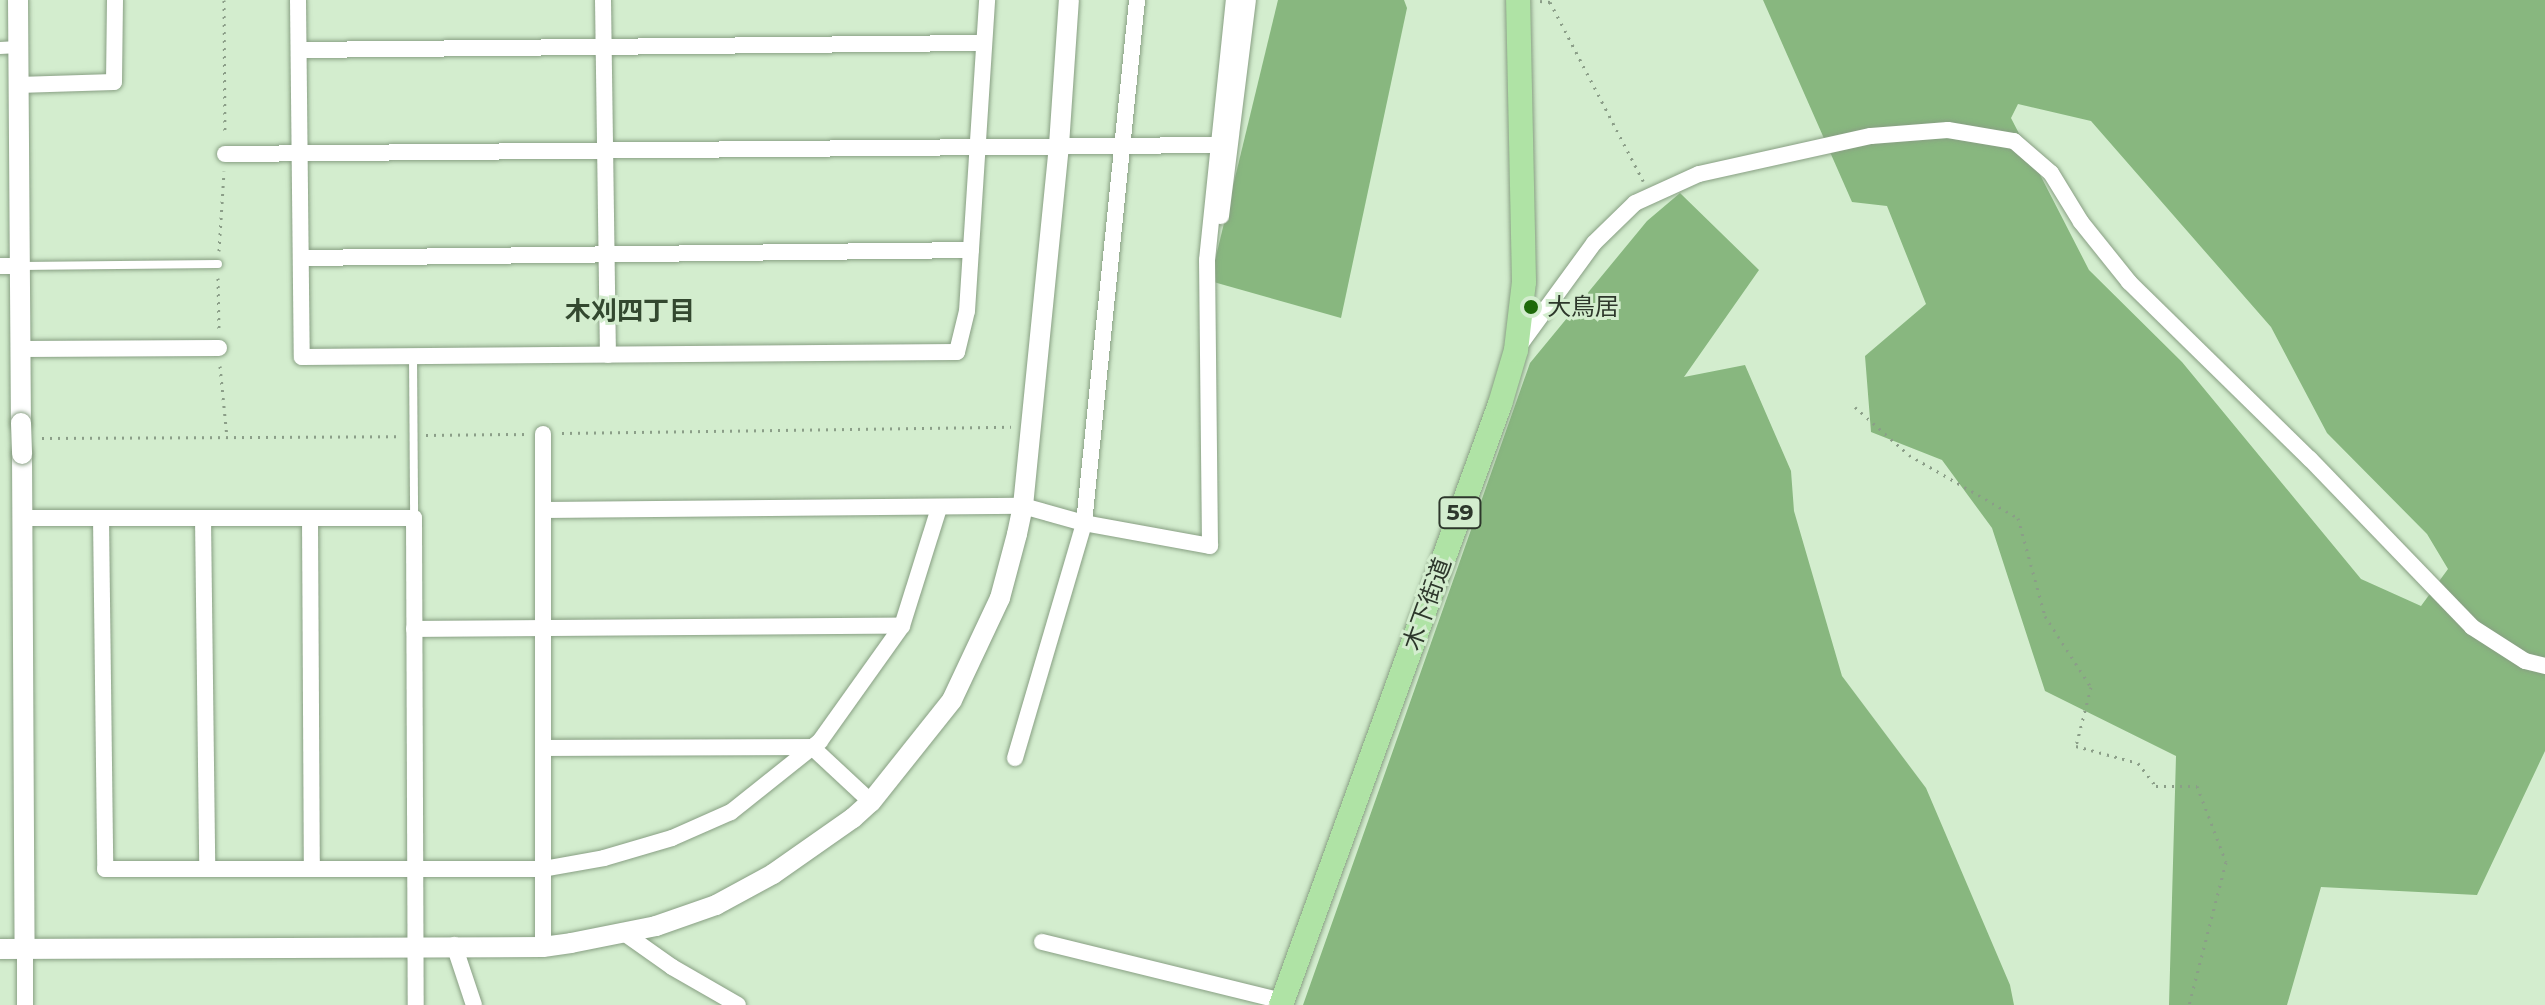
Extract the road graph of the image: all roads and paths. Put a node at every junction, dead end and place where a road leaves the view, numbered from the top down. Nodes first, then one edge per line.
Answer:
1 (18, 0) edge
2 (115, 0) edge
3 (224, 0) edge
4 (298, 0) edge
5 (603, 0) edge
6 (987, 0) edge
7 (1069, 0) edge
8 (1137, 0) edge
9 (1234, 0) edge
10 (1248, 0) edge
11 (1518, 0) edge
12 (1535, 0) edge
13 (984, 43) junction
14 (9, 47) edge
15 (604, 47) junction
16 (299, 50) junction
17 (18, 85) junction
18 (1059, 145) junction
19 (1218, 145) junction
20 (978, 146) junction
21 (1125, 146) junction
22 (605, 150) junction
23 (225, 154) junction
24 (299, 154) junction
25 (1651, 195) junction
26 (1209, 237) junction
27 (971, 250) junction
28 (605, 254) junction
29 (301, 258) junction
30 (218, 264) junction
31 (10, 266) edge
32 (219, 348) junction
33 (21, 349) junction
34 (1516, 350) junction
35 (608, 355) junction
36 (413, 356) junction
37 (1855, 407) dead end
38 (1030, 426) junction
39 (543, 434) junction
40 (413, 435) junction
41 (227, 438) junction
42 (24, 439) junction
43 (1023, 506) junction
44 (939, 508) junction
45 (543, 510) junction
46 (21, 518) junction
47 (101, 518) junction
48 (203, 518) junction
49 (310, 518) junction
50 (414, 518) junction
51 (1084, 523) junction
52 (902, 626) junction
53 (543, 627) junction
54 (414, 629) junction
55 (2545, 666) edge
56 (812, 747) junction
57 (543, 748) junction
58 (1015, 758) dead end
59 (871, 802) junction
60 (207, 869) junction
61 (312, 869) junction
62 (415, 869) junction
63 (543, 869) junction
64 (624, 933) junction
65 (1042, 942) dead end
66 (415, 945) junction
67 (454, 945) junction
68 (543, 947) junction
69 (0, 949) edge
70 (25, 949) junction
71 (1281, 1003) edge
72 (25, 1005) edge
73 (416, 1005) edge
74 (474, 1005) edge
75 (738, 1005) edge
76 (2189, 1005) edge

1 - 14 street
2 - 17 street
3 - 23 path
4 - 16 street
5 - 15 street
6 - 13 street
7 - 18 street
8 - 21 street
9 - 19 street
10 - 26 street
11 - 34 main road, 木下街道 / 59
12 - 25 path
13 - 15 street
13 - 20 street
14 - 17 street
15 - 16 street
15 - 22 street
16 - 24 street
17 - 31 street
18 - 20 street
18 - 21 street
18 - 38 street
19 - 21 street
19 - 26 street
20 - 22 street
20 - 27 street
21 - 51 street
22 - 24 street
22 - 28 street
23 - 24 street
23 - 30 path
24 - 29 street
25 - 34 street
25 - 55 street
26 - 51 street
27 - 28 street
27 - 35 street
28 - 29 street
28 - 35 street
29 - 36 street
30 - 31 lane
30 - 32 path
31 - 33 street
32 - 33 street
32 - 41 path
33 - 42 street
34 - 71 main road, 木下街道 / 59
35 - 36 street
36 - 40 lane
37 - 76 path
38 - 39 path
38 - 43 street
39 - 40 path
39 - 45 street
40 - 41 path
40 - 50 lane
41 - 42 path
42 - 46 street
43 - 44 street
43 - 51 street
43 - 59 street
44 - 45 street
44 - 52 street
45 - 53 street
46 - 47 street
46 - 70 street
47 - 48 street
47 - 60 street
48 - 49 street
48 - 60 street
49 - 50 street
49 - 61 street
50 - 54 street
51 - 58 street
52 - 53 street
52 - 56 street
53 - 54 street
53 - 57 street
54 - 62 street
56 - 57 street
56 - 59 street
56 - 63 street
57 - 63 street
59 - 64 street
60 - 61 street
61 - 62 street
62 - 63 street
62 - 66 street
63 - 68 street
64 - 68 street
64 - 75 street
65 - 71 street
66 - 67 street
66 - 70 street
66 - 73 street
67 - 68 street
67 - 74 street
69 - 70 street
70 - 72 street

